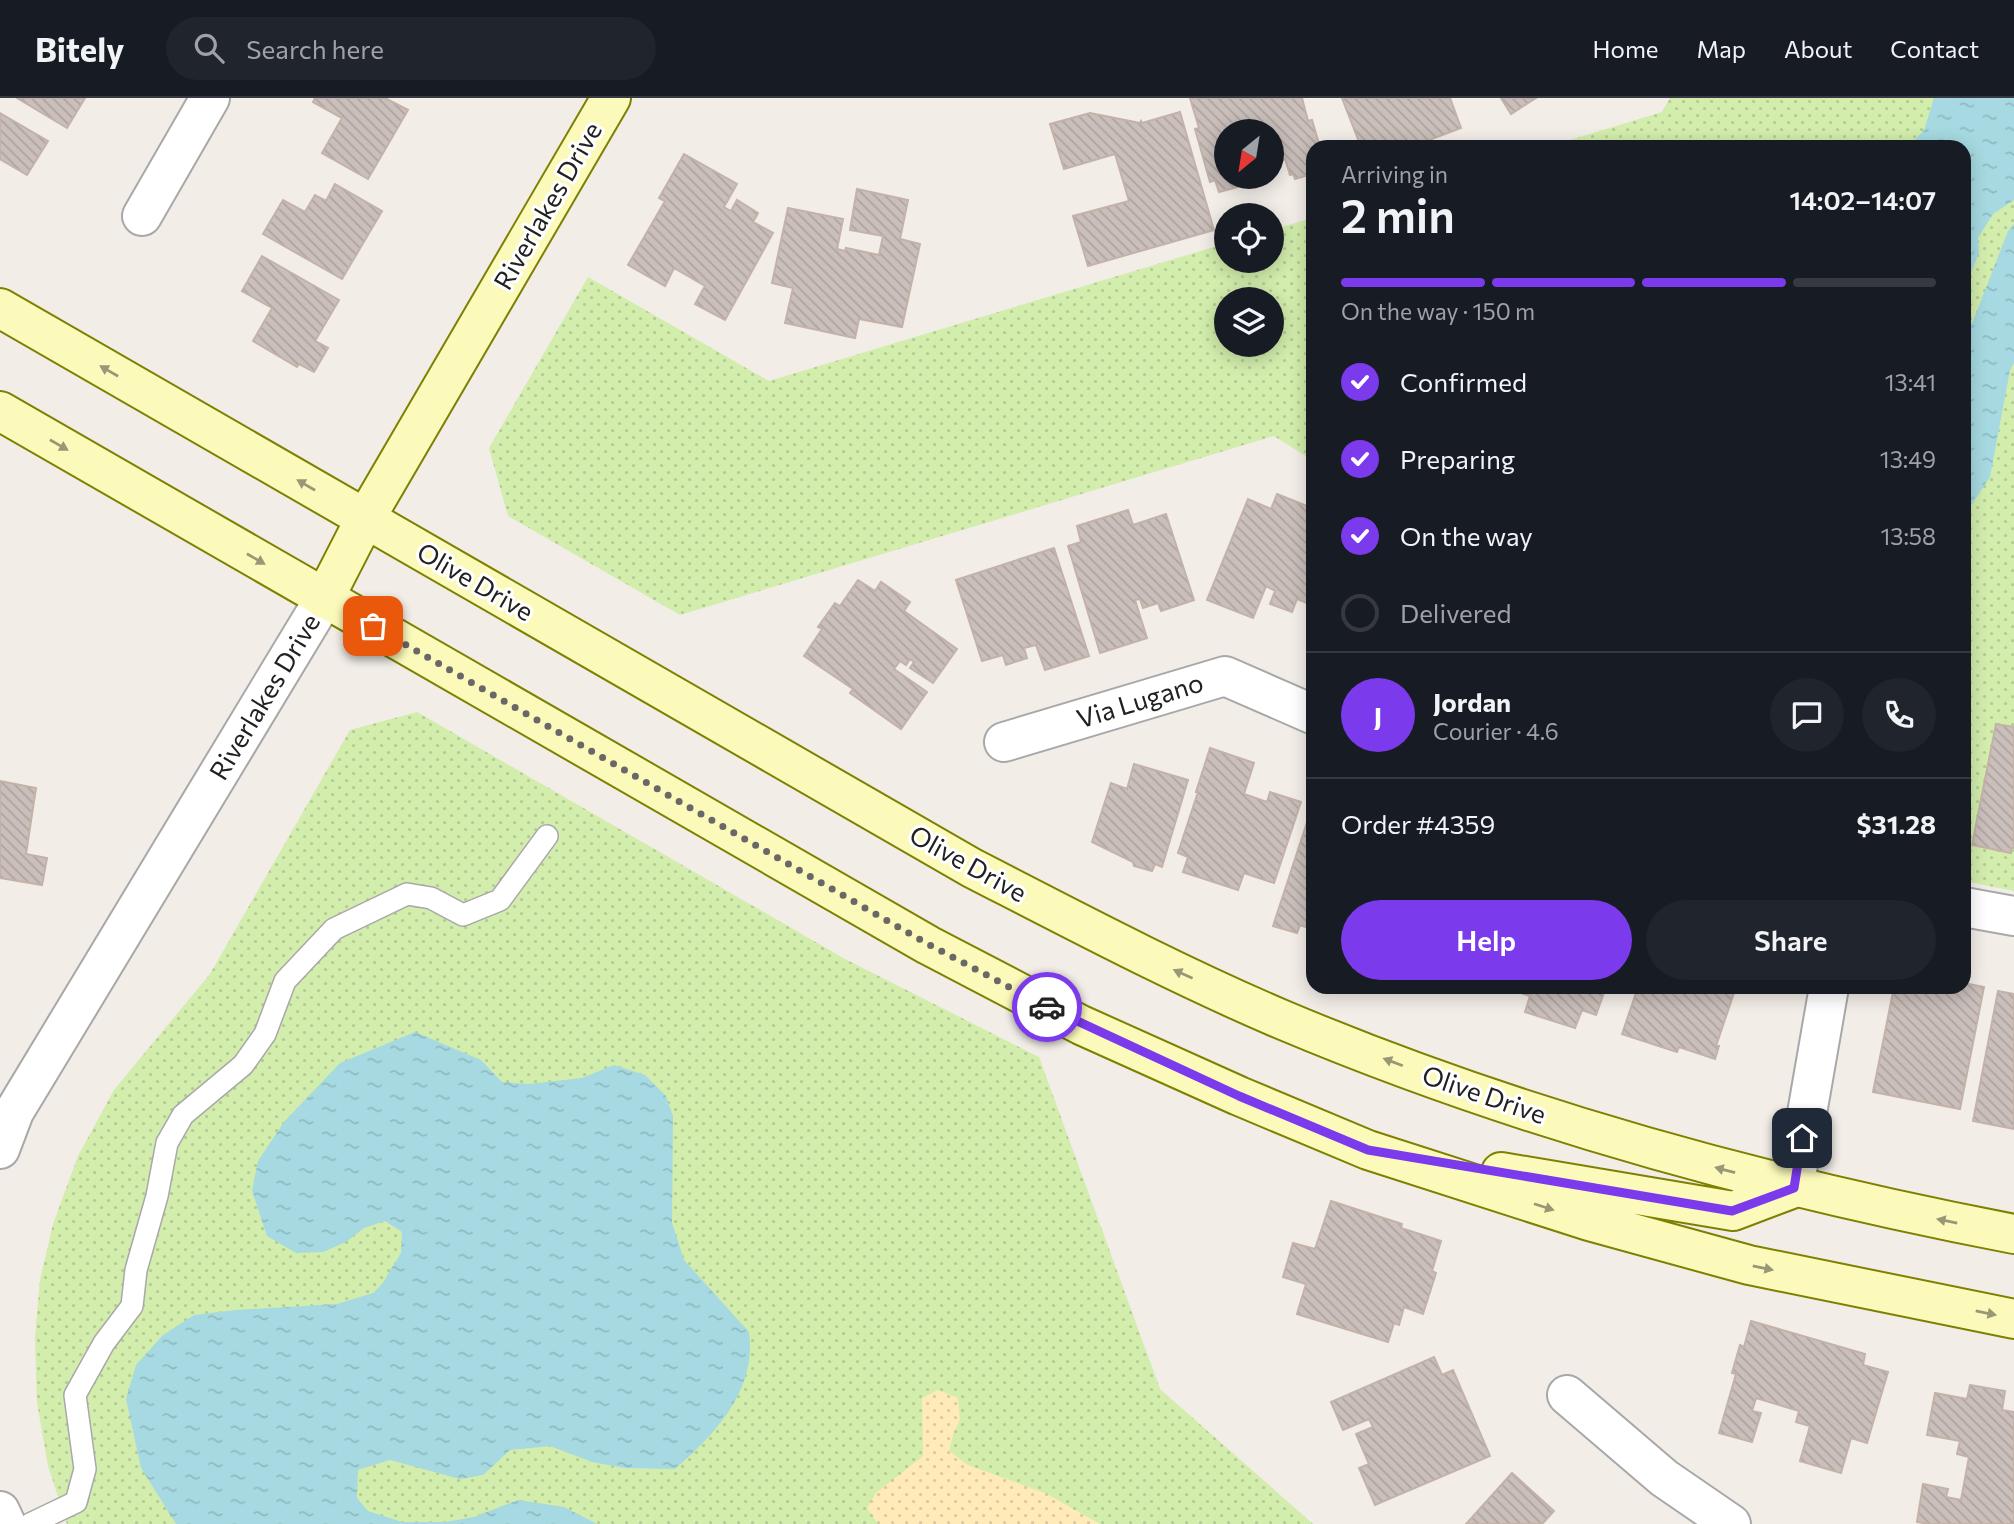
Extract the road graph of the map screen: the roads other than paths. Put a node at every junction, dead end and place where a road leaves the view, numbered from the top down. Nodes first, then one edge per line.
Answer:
1 (210, 98) edge
2 (611, 98) edge
3 (142, 216) dead end
4 (0, 309) edge
5 (0, 411) edge
6 (365, 519) junction
7 (324, 599) junction
8 (1306, 711) edge
9 (1004, 742) dead end
10 (547, 836) dead end
11 (1971, 908) edge
12 (2014, 916) edge
13 (1828, 994) edge
14 (0, 1149) edge
15 (1368, 1150) junction
16 (1794, 1188) junction
17 (2014, 1234) edge
18 (2014, 1319) edge
19 (1567, 1395) dead end
20 (0, 1511) edge
21 (6, 1524) edge
22 (30, 1524) edge
23 (1731, 1524) edge

1 - 3 street
2 - 6 main road, Riverlakes Drive
6 -> 4 main road, Olive Drive
5 -> 7 main road
6 - 7 main road, Riverlakes Drive
16 -> 6 main road, Olive Drive
7 - 14 street, Riverlakes Drive
7 - 15 main road
8 - 9 street, Via Lugano
10 - 22 lane
11 - 12 street
13 - 16 street
15 - 16 main road
15 -> 18 main road
17 -> 16 main road, Olive Drive
19 - 23 street
20 - 21 street

